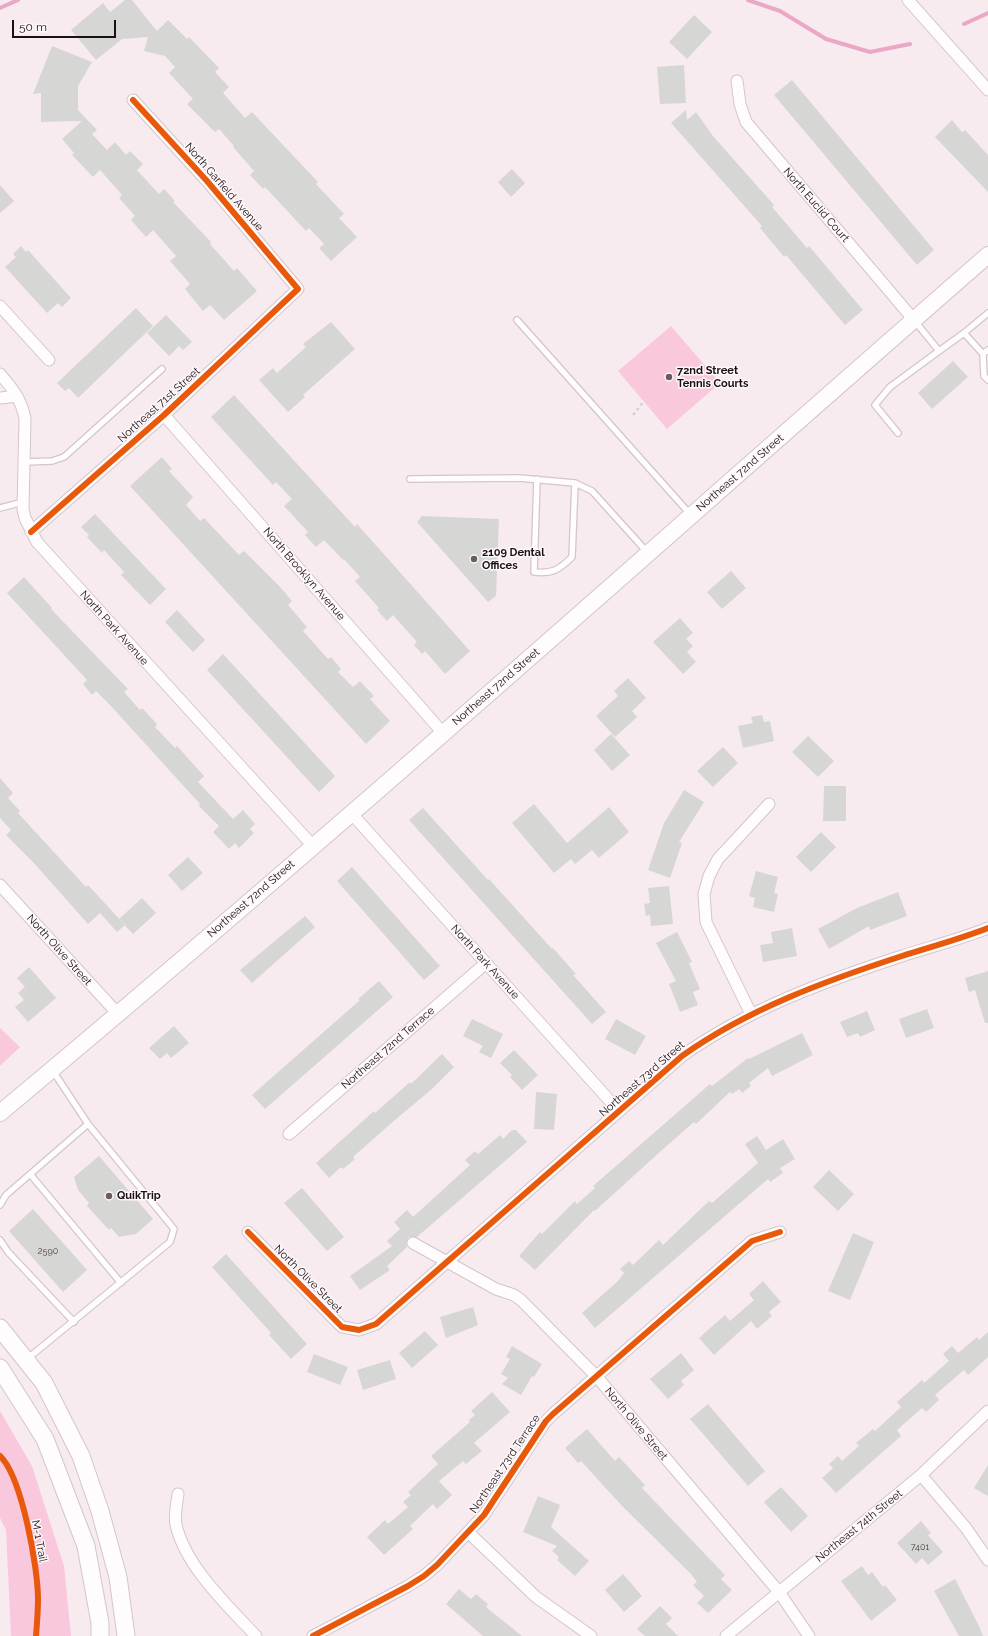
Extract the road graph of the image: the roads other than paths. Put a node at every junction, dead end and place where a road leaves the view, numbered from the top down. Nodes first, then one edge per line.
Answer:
1 (908, 0) edge
2 (737, 81) dead end
3 (988, 90) edge
4 (132, 100) dead end
5 (988, 255) edge
6 (298, 290) joint
7 (2, 313) edge
8 (988, 313) edge
9 (517, 320) dead end
10 (914, 320) junction
11 (964, 333) junction
12 (940, 351) junction
13 (986, 352) edge
14 (49, 360) dead end
15 (162, 369) dead end
16 (0, 374) edge
17 (988, 380) edge
18 (17, 396) junction
19 (0, 398) edge
20 (164, 415) junction
21 (898, 433) dead end
22 (25, 462) junction
23 (410, 479) dead end
24 (537, 479) junction
25 (575, 483) junction
26 (23, 502) junction
27 (0, 508) edge
28 (692, 515) junction
29 (31, 532) junction
30 (648, 553) junction
31 (443, 733) junction
32 (769, 804) dead end
33 (351, 813) junction
34 (313, 846) junction
35 (0, 885) edge
36 (988, 928) edge
37 (486, 963) junction
38 (118, 1014) junction
39 (750, 1014) junction
40 (52, 1070) junction
41 (619, 1111) junction
42 (0, 1113) edge
43 (88, 1124) junction
44 (289, 1134) dead end
45 (30, 1174) junction
46 (0, 1205) edge
47 (248, 1232) dead end
48 (780, 1232) dead end
49 (0, 1240) edge
50 (413, 1243) dead end
51 (448, 1261) junction
52 (121, 1283) junction
53 (74, 1322) junction
54 (0, 1328) edge
55 (360, 1330) joint
56 (27, 1359) junction
57 (0, 1368) edge
58 (597, 1377) junction
59 (988, 1411) edge
60 (921, 1475) junction
61 (178, 1494) dead end
62 (469, 1532) junction
63 (988, 1560) edge
64 (779, 1592) junction
65 (100, 1636) edge
66 (126, 1636) edge
67 (256, 1636) edge
68 (314, 1636) edge
69 (591, 1636) edge
70 (726, 1636) edge
71 (809, 1636) edge

1 - 3 street
2 - 10 street, North Euclid Court
4 - 6 street, North Garfield Avenue
5 - 10 main road, Northeast 72nd Street
6 - 20 street, Northeast 71st Street
7 - 14 street
8 - 11 lane
9 - 28 lane
10 - 12 lane
10 - 28 main road, Northeast 72nd Street
11 - 12 lane
11 - 13 lane
12 - 21 lane
13 - 17 lane
15 - 22 lane
16 - 18 street, North Park Avenue
18 - 19 street
18 - 22 street, North Park Avenue
20 - 29 street, Northeast 71st Street
20 - 31 street, North Brooklyn Avenue
22 - 26 street, North Park Avenue
23 - 24 lane
24 - 25 lane
24 - 25 lane
25 - 30 lane
26 - 27 lane
26 - 29 street, North Park Avenue
28 - 30 main road, Northeast 72nd Street
29 - 34 street, North Park Avenue
30 - 31 main road, Northeast 72nd Street
31 - 33 main road, Northeast 72nd Street
32 - 39 street
33 - 34 main road, Northeast 72nd Street
33 - 37 street, North Park Avenue
34 - 38 main road, Northeast 72nd Street
35 - 38 street, North Olive Street
36 - 39 street, Northeast 73rd Street
37 - 41 street, North Park Avenue
37 - 44 street, Northeast 72nd Terrace
38 - 40 main road, Northeast 72nd Street
39 - 41 street, Northeast 73rd Street
40 - 42 main road, Northeast 72nd Street
40 - 43 lane
41 - 51 street, Northeast 73rd Street
43 - 45 lane
43 - 52 lane
45 - 46 lane
45 - 52 lane
47 - 55 street, North Olive Street
48 - 58 street, Northeast 73rd Terrace
49 - 53 lane
50 - 51 street, North Olive Street
51 - 55 street, Northeast 73rd Street
51 - 58 street, North Olive Street
52 - 53 lane
53 - 56 lane
54 - 56 main road
56 - 66 main road
57 - 65 main road
58 - 62 street, Northeast 73rd Terrace
58 - 64 street, North Olive Street
59 - 60 street, Northeast 74th Street
60 - 63 street
60 - 64 street, Northeast 74th Street
61 - 67 street
62 - 68 street, Northeast 73rd Terrace
62 - 69 street
64 - 70 street, Northeast 74th Street
64 - 71 street, North Olive Street

